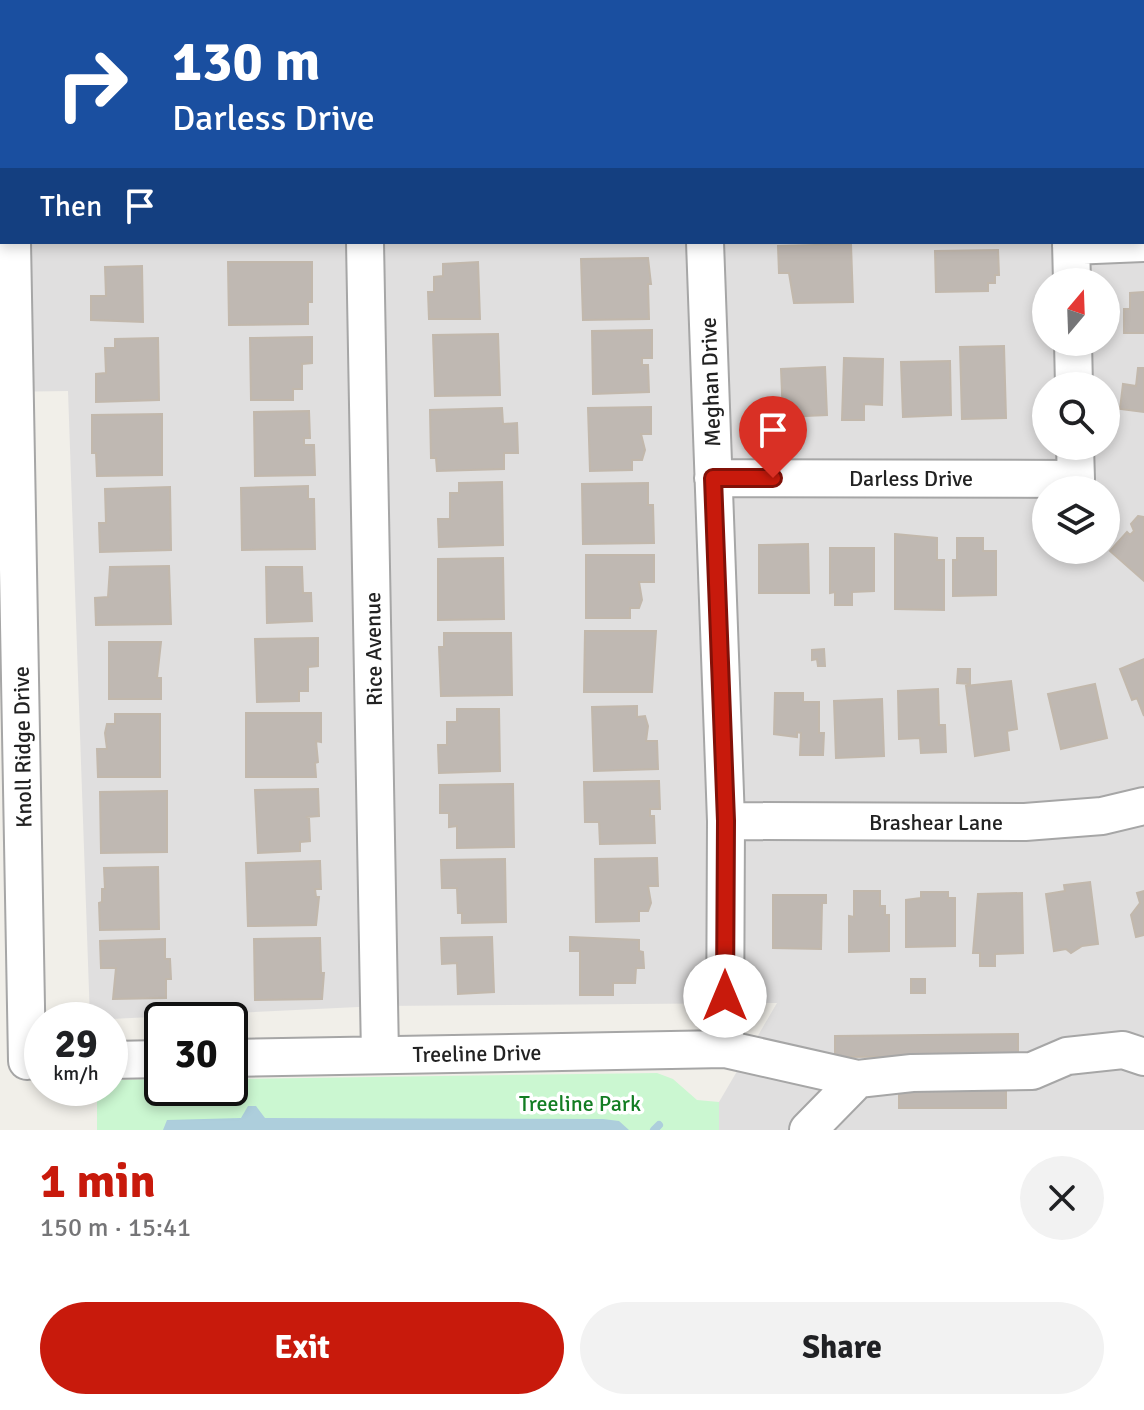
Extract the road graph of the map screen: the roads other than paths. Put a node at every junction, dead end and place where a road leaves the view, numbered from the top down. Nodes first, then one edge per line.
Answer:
1 (12, 244) edge
2 (365, 244) edge
3 (705, 244) edge
4 (1071, 244) edge
5 (1072, 268) edge
6 (1075, 460) edge
7 (713, 478) junction
8 (1144, 806) edge
9 (726, 821) junction
10 (725, 1049) junction
11 (380, 1055) junction
12 (1144, 1057) edge
13 (248, 1058) edge
14 (23, 1061) edge
15 (858, 1079) junction
16 (808, 1130) edge

1 - 14 street, Knoll Ridge Drive
2 - 11 street, Rice Avenue
3 - 7 street, Meghan Drive
4 - 5 street
6 - 7 street, Darless Drive
7 - 9 street, Meghan Drive
8 - 9 street, Brashear Lane
9 - 10 street, Meghan Drive
10 - 11 street, Treeline Drive
10 - 15 street, Treeline Drive
11 - 13 street, Treeline Drive
12 - 15 street, Treeline Drive
15 - 16 street

